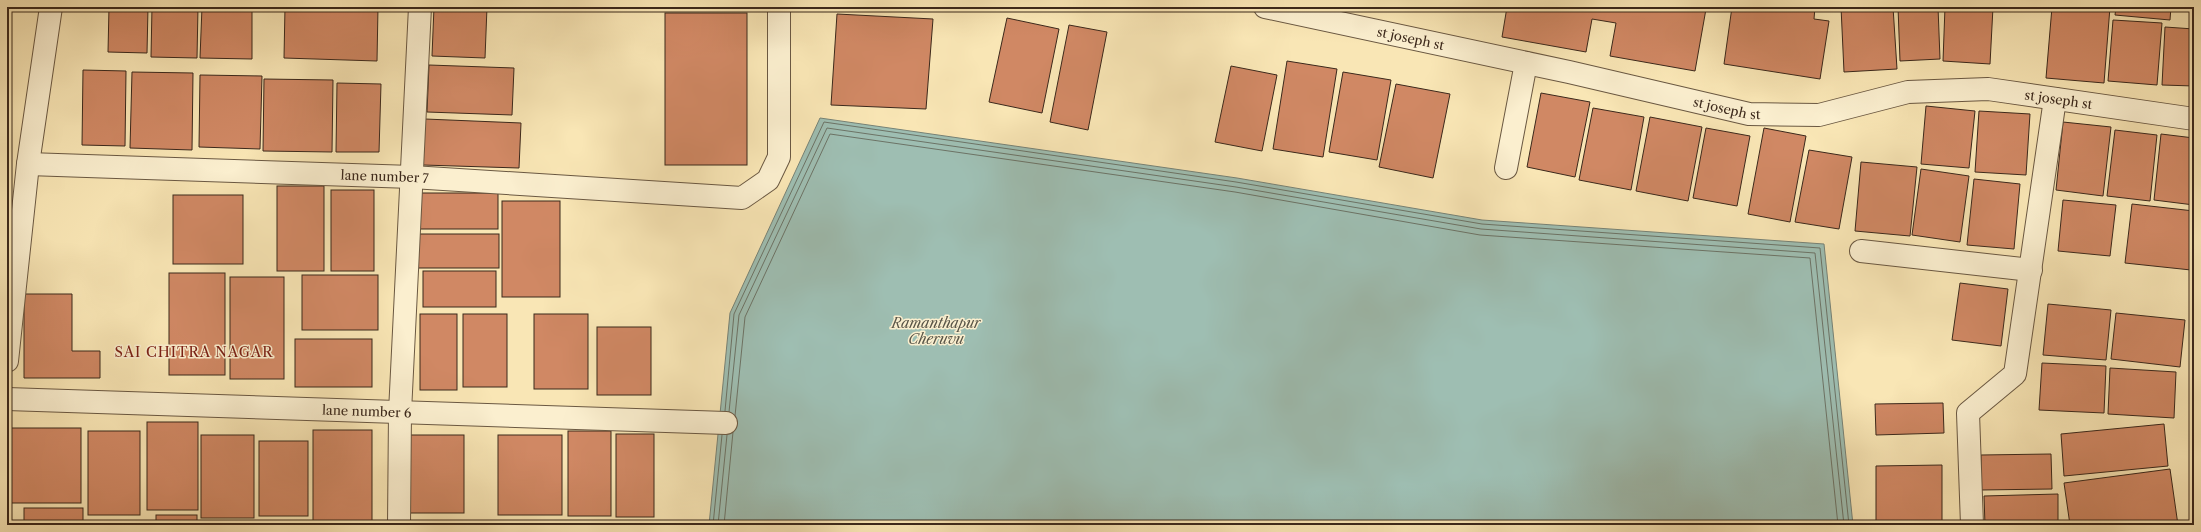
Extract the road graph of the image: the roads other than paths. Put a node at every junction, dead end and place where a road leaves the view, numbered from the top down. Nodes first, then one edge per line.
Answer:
1 (51, 7) edge
2 (420, 7) edge
3 (779, 7) edge
4 (1265, 7) edge
5 (1526, 63) junction
6 (2055, 99) junction
7 (2194, 120) edge
8 (28, 164) junction
9 (1506, 168) dead end
10 (412, 177) junction
11 (1861, 251) dead end
12 (2031, 270) junction
13 (7, 361) edge
14 (7, 399) edge
15 (400, 412) junction
16 (726, 423) dead end
17 (398, 525) edge
18 (1972, 525) edge

1 - 8 street
2 - 10 street
3 - 10 street, lane number 7
4 - 5 street, st joseph st
5 - 6 street, st joseph st
5 - 9 street
6 - 7 street, st joseph st
6 - 12 street
8 - 10 street, lane number 7
8 - 13 street
10 - 15 street
11 - 12 street
12 - 18 street
14 - 15 street, lane number 6
15 - 16 street, lane number 6
15 - 17 street

